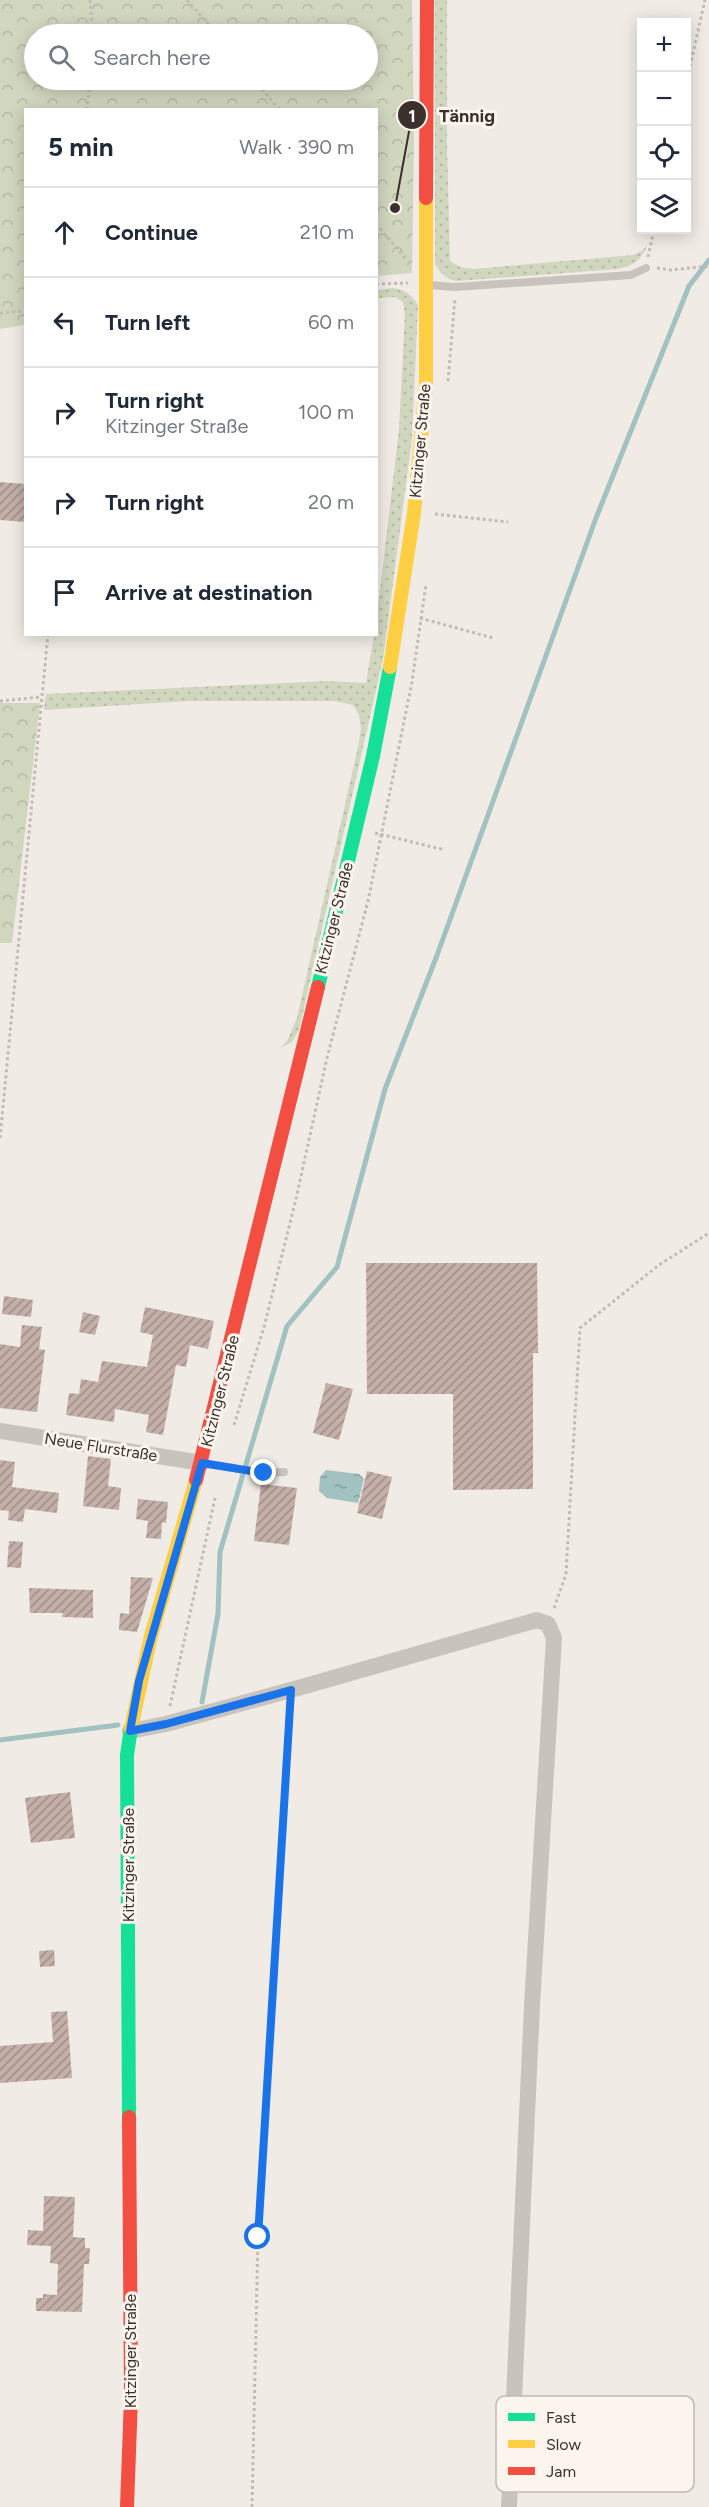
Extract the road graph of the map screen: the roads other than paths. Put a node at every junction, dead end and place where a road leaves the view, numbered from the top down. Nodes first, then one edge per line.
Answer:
1 (427, 0) edge
2 (646, 268) road end
3 (428, 285) junction
4 (0, 1431) edge
5 (202, 1463) junction
6 (284, 1472) dead end
7 (130, 1731) junction
8 (514, 2396) edge
9 (510, 2492) edge
10 (127, 2507) edge
11 (509, 2507) edge

1 - 3 street, Kitzinger Straße
2 - 3 lane
3 - 5 street, Kitzinger Straße
4 - 5 street, Neue Flurstraße
5 - 6 lane
5 - 7 street, Kitzinger Straße
7 - 8 street
7 - 10 street, Kitzinger Straße
9 - 11 street

